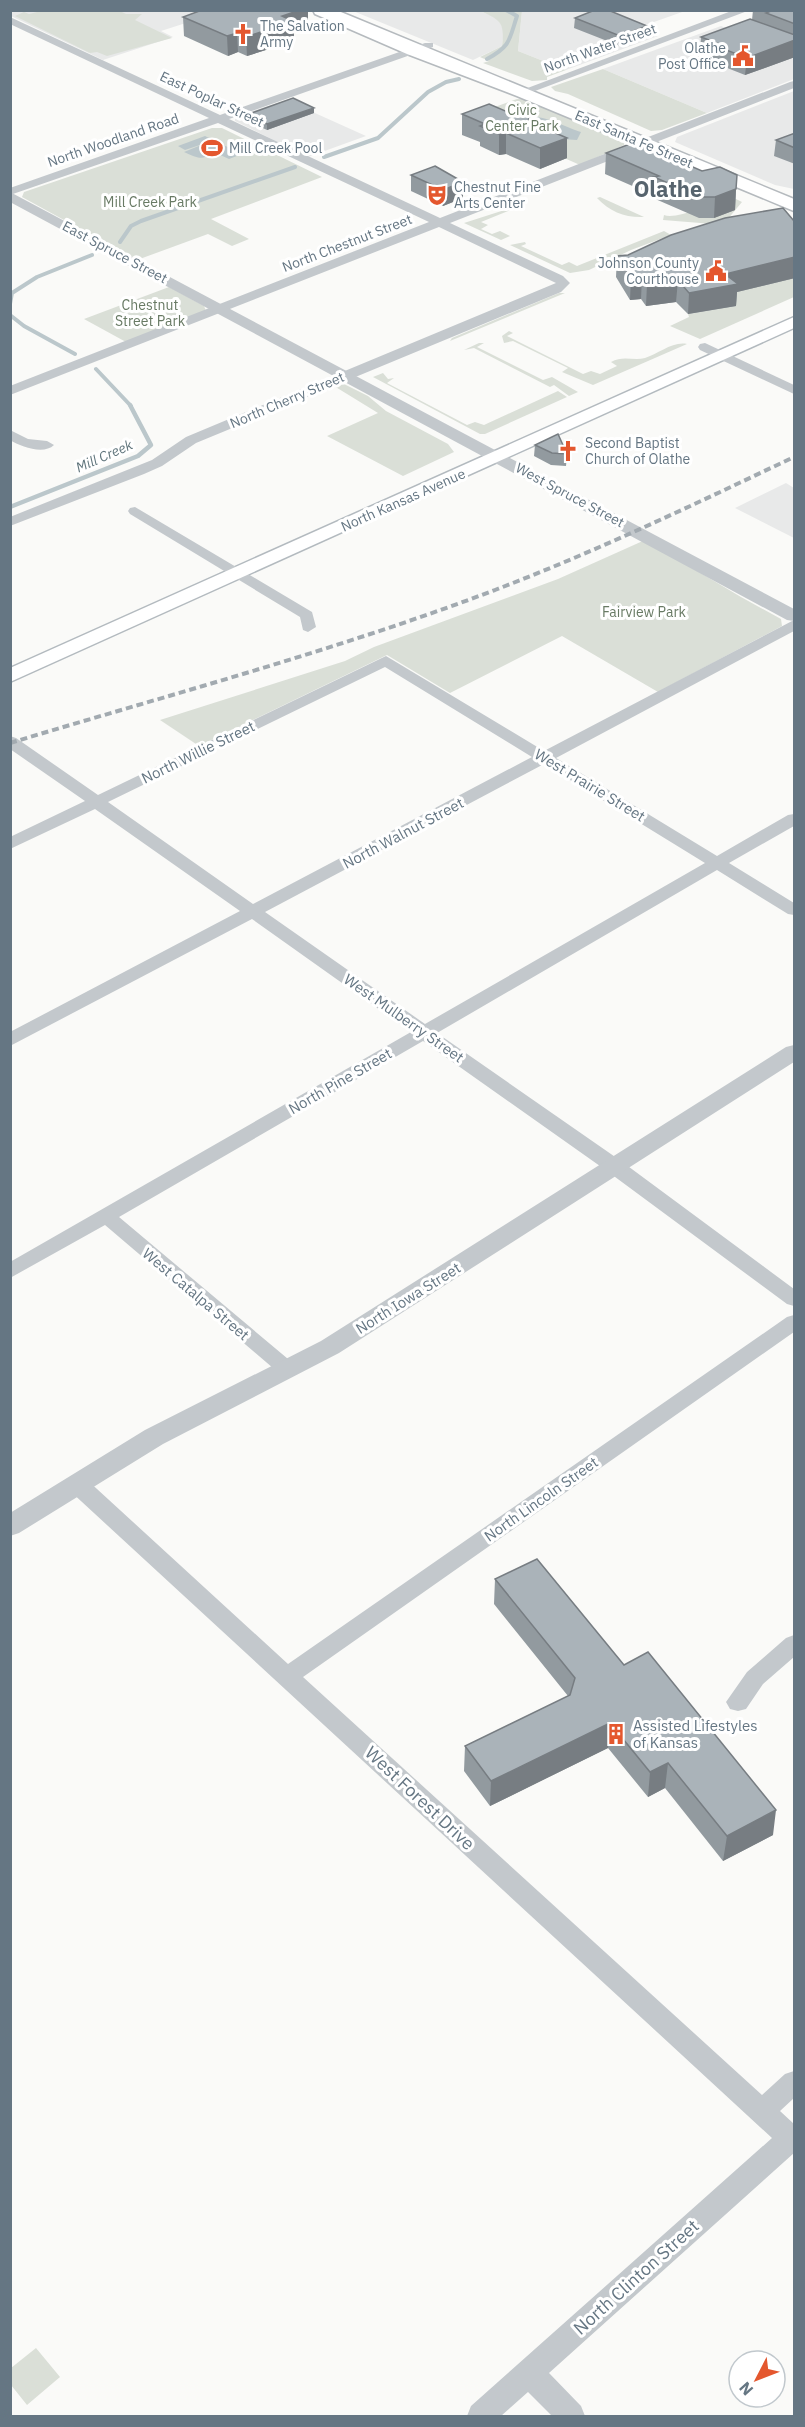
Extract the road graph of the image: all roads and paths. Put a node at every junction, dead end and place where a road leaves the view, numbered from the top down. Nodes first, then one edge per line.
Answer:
1 (745, 10) edge
2 (339, 13) edge
3 (704, 13) dead end
4 (720, 19) junction
5 (10, 20) edge
6 (738, 26) edge
7 (421, 47) junction
8 (795, 84) edge
9 (529, 90) junction
10 (219, 119) junction
11 (649, 140) junction
12 (10, 194) edge
13 (791, 199) edge
14 (440, 223) junction
15 (563, 281) joint
16 (795, 307) edge
17 (220, 309) junction
18 (795, 322) edge
19 (714, 351) junction
20 (346, 375) junction
21 (795, 390) edge
22 (10, 391) edge
23 (10, 434) edge
24 (47, 445) dead end
25 (481, 447) junction
26 (498, 456) junction
27 (135, 511) dead end
28 (10, 522) edge
29 (221, 563) junction
30 (238, 574) junction
31 (795, 616) edge
32 (795, 625) edge
33 (308, 627) dead end
34 (10, 658) edge
35 (386, 661) joint
36 (10, 676) edge
37 (10, 741) edge
38 (545, 757) junction
39 (96, 802) junction
40 (795, 819) edge
41 (10, 844) edge
42 (718, 863) junction
43 (795, 909) edge
44 (253, 911) junction
45 (424, 1032) junction
46 (10, 1040) edge
47 (795, 1052) edge
48 (614, 1166) junction
49 (107, 1216) junction
50 (10, 1271) edge
51 (795, 1299) edge
52 (795, 1322) edge
53 (287, 1369) junction
54 (77, 1484) junction
55 (10, 1526) edge
56 (795, 1644) edge
57 (288, 1677) junction
58 (738, 1702) dead end
59 (795, 2082) edge
60 (761, 2112) junction
61 (792, 2139) edge
62 (529, 2373) junction
63 (481, 2416) edge
64 (571, 2416) edge

1 - 4 street, North Water Street
2 - 7 main road, East Santa Fe Street
3 - 4 street
4 - 6 street
4 - 9 street, North Water Street
5 - 10 street, East Poplar Street
7 - 9 main road, East Santa Fe Street
7 - 10 street, North Woodland Road
8 - 11 street, North Chestnut Street
9 - 11 main road, East Santa Fe Street
10 - 12 street, North Woodland Road
10 - 14 street, East Poplar Street
11 - 13 main road, East Santa Fe Street
11 - 14 street, North Chestnut Street
12 - 17 street, East Spruce Street
14 - 15 street, East Poplar Street
14 - 17 street, North Chestnut Street
15 - 20 street, North Cherry Street
16 - 19 main road, North Kansas Avenue
17 - 20 street, East Spruce Street
17 - 22 street, North Chestnut Street
18 - 19 main road, North Kansas Avenue
19 - 21 street
19 - 25 main road, North Kansas Avenue
19 - 26 main road, North Kansas Avenue
20 - 25 street, West Spruce Street
20 - 28 street, North Cherry Street
23 - 24 street
25 - 26 street, West Spruce Street
25 - 29 main road, North Kansas Avenue
26 - 30 main road, North Kansas Avenue
26 - 31 street, West Spruce Street
27 - 29 street
29 - 30 street
29 - 34 main road, North Kansas Avenue
30 - 33 street
30 - 36 main road, North Kansas Avenue
32 - 38 street, North Walnut Street
35 - 38 street, West Prairie Street
35 - 39 street, North Willie Street
37 - 39 street, West Mulberry Street
38 - 42 street, West Prairie Street
38 - 44 street, North Walnut Street
39 - 41 street, North Willie Street
39 - 44 street, West Mulberry Street
40 - 42 street, North Pine Street
42 - 43 street, West Prairie Street
42 - 45 street, North Pine Street
44 - 45 street, West Mulberry Street
44 - 46 street, North Walnut Street
45 - 48 street, West Mulberry Street
45 - 49 street, North Pine Street
47 - 48 street, North Iowa Street
48 - 51 street, West Mulberry Street
48 - 53 street, North Iowa Street
49 - 50 street, North Pine Street
49 - 53 street, West Catalpa Street
52 - 57 street, North Lincoln Street
53 - 54 street, North Iowa Street
54 - 55 street, North Iowa Street
54 - 57 street, West Forest Drive
56 - 58 street
57 - 60 street, West Forest Drive
59 - 60 street
60 - 61 street, West Forest Drive
61 - 62 street, North Clinton Street
62 - 63 street, North Clinton Street
62 - 64 street

